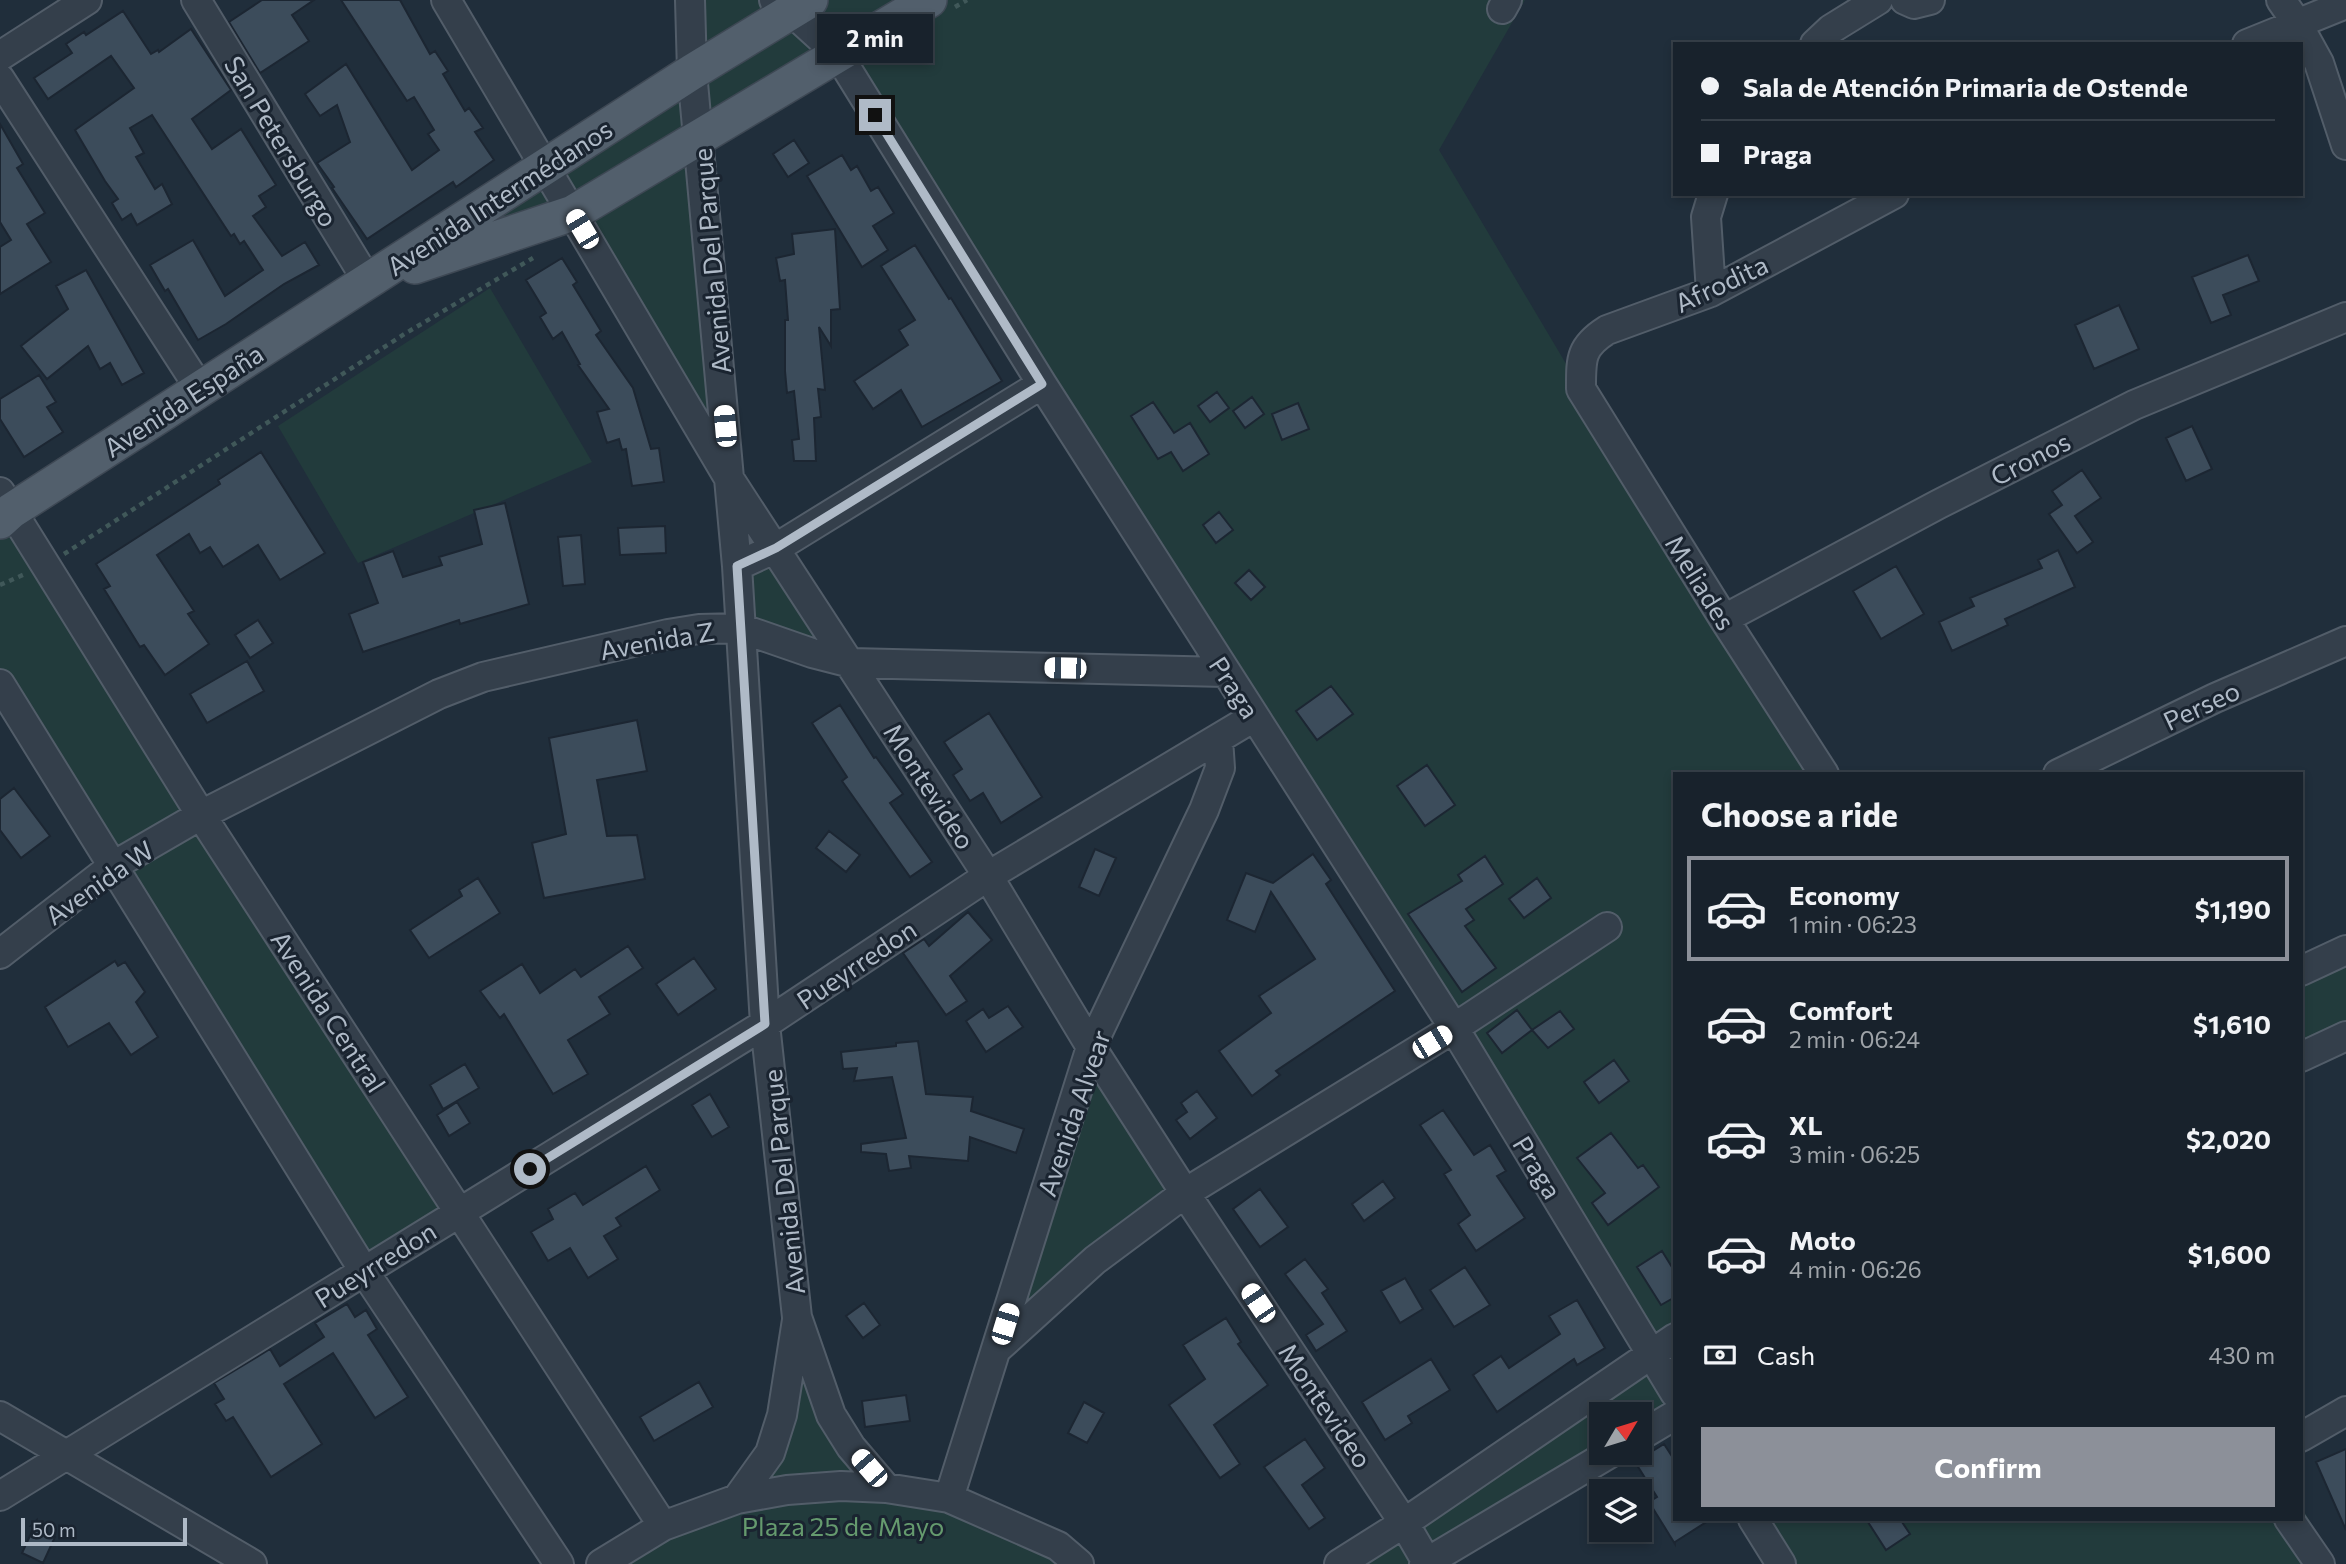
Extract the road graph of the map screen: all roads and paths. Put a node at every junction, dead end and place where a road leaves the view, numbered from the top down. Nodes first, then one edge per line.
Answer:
1 (87, 0) edge
2 (196, 0) edge
3 (446, 0) edge
4 (690, 0) edge
5 (967, 0) edge
6 (1878, 0) edge
7 (1905, 0) edge
8 (1930, 0) edge
9 (792, 4) edge
10 (942, 4) edge
11 (2346, 4) edge
12 (2289, 11) edge
13 (1817, 42) edge
14 (2250, 42) edge
15 (837, 53) junction
16 (0, 56) edge
17 (692, 72) junction
18 (0, 79) edge
19 (700, 136) junction
20 (2346, 145) edge
21 (546, 166) junction
22 (1712, 196) edge
23 (1890, 196) edge
24 (573, 214) junction
25 (535, 256) dead end
26 (368, 282) junction
27 (1711, 292) junction
28 (2346, 317) edge
29 (1042, 384) junction
30 (200, 389) junction
31 (1581, 389) joint
32 (730, 480) junction
33 (4, 508) edge
34 (776, 548) junction
35 (45, 565) junction
36 (737, 566) junction
37 (0, 585) edge
38 (1724, 620) junction
39 (740, 628) junction
40 (2346, 641) edge
41 (851, 663) junction
42 (1225, 672) junction
43 (0, 684) edge
44 (1254, 716) junction
45 (1218, 739) junction
46 (1823, 772) edge
47 (2063, 772) edge
48 (201, 815) junction
49 (113, 866) junction
50 (988, 876) junction
51 (1607, 927) dead end
52 (2346, 950) edge
53 (0, 954) edge
54 (2303, 970) edge
55 (765, 1024) junction
56 (1454, 1028) junction
57 (2346, 1036) edge
58 (1091, 1046) junction
59 (2303, 1057) edge
60 (1185, 1193) junction
61 (459, 1212) junction
62 (364, 1271) junction
63 (797, 1317) junction
64 (1673, 1340) edge
65 (997, 1349) junction
66 (1651, 1356) junction
67 (1673, 1390) edge
68 (2346, 1411) edge
69 (0, 1416) edge
70 (1673, 1416) edge
71 (1652, 1429) edge
72 (2303, 1436) edge
73 (65, 1454) junction
74 (1590, 1465) edge
75 (886, 1488) junction
76 (0, 1496) edge
77 (949, 1498) junction
78 (737, 1499) junction
79 (1755, 1521) edge
80 (2290, 1521) edge
81 (1404, 1523) junction
82 (663, 1526) junction
83 (1427, 1563) edge
84 (252, 1564) edge
85 (559, 1564) edge
86 (601, 1564) edge
87 (1079, 1564) edge
88 (1339, 1564) edge
89 (1781, 1564) edge
90 (2320, 1564) edge

1 - 16 street
2 - 26 street, San Petersburgo
3 - 21 street, Montevideo
4 - 17 street, Avenida Del Parque
5 - 10 path
6 - 13 street
7 - 8 street
9 - 15 street, Praga
9 - 17 main road, Avenida Intermédanos
10 - 15 main road, Avenida Intermédanos
11 - 12 street
12 - 14 street
12 - 20 street
15 - 19 main road, Avenida Intermédanos
15 - 29 street, Praga
17 - 19 street, Avenida Del Parque
17 - 21 main road, Avenida Intermédanos
18 - 30 street
19 - 24 main road, Avenida Intermédanos
19 - 32 street, Avenida Del Parque
21 - 24 street, Montevideo
21 - 26 main road, Avenida Intermédanos
22 - 27 street
23 - 27 street, Afrodita
24 - 26 main road, Avenida Intermédanos
24 - 32 street, Montevideo
25 - 35 path
26 - 30 main road, Avenida España
27 - 31 street, Afrodita
28 - 38 street, Cronos
29 - 34 street
29 - 42 street, Praga
30 - 33 main road, Avenida España
31 - 38 street, Meliades
32 - 34 street, Montevideo
32 - 36 street, Avenida Del Parque
33 - 35 street, Avenida Central
34 - 36 street
34 - 41 street, Montevideo
35 - 37 path
35 - 48 street, Avenida Central
36 - 39 street, Avenida Del Parque
38 - 46 street, Meliades
39 - 41 street, Avenida Z
39 - 48 street, Avenida Z
39 - 55 street, Avenida Del Parque
40 - 47 street, Perseo
41 - 42 street, Avenida Z
41 - 50 street, Montevideo
42 - 44 street, Praga
43 - 49 street
44 - 45 street, Pueyrredon
44 - 56 street, Praga
45 - 50 street, Pueyrredon
45 - 58 street, Avenida Alvear
48 - 49 street, Avenida W
48 - 61 street, Avenida Central
49 - 53 street, Avenida W
49 - 62 street
50 - 55 street, Pueyrredon
50 - 58 street, Montevideo
51 - 56 street
52 - 54 street
55 - 61 street, Pueyrredon
55 - 63 street, Avenida Del Parque
56 - 60 street
56 - 66 street, Praga
57 - 59 street
58 - 60 street, Montevideo
58 - 65 street, Avenida Alvear
60 - 65 street
60 - 81 street, Montevideo
61 - 62 street, Pueyrredon
61 - 82 street, Avenida Central
62 - 73 street, Pueyrredon
62 - 85 street
63 - 75 street, Avenida Del Parque
63 - 78 street, Avenida Del Parque
64 - 66 street
65 - 77 street, Avenida Alvear
66 - 67 street, Praga
66 - 81 street
68 - 72 street
69 - 73 street
70 - 71 street
73 - 76 street, Pueyrredon
73 - 84 street
74 - 83 street
75 - 77 street
75 - 78 street
77 - 87 street
78 - 82 street
79 - 89 street
80 - 90 street
81 - 83 street, Montevideo
81 - 88 street
82 - 86 street

